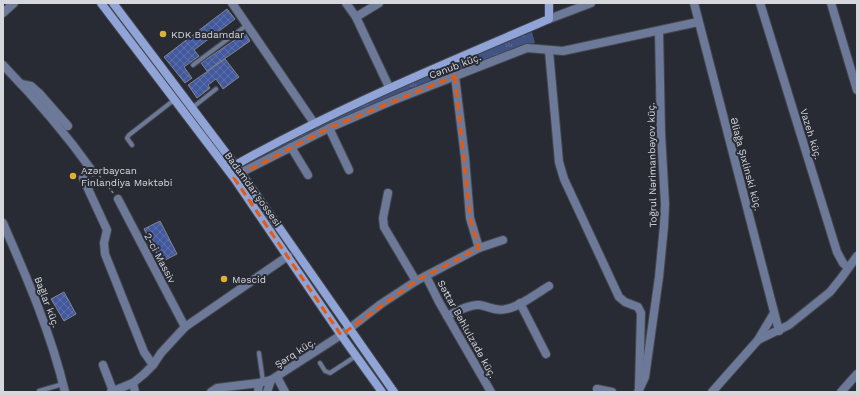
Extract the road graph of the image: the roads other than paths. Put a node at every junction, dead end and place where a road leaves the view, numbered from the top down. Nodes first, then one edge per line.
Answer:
1 (14, 3) edge
2 (101, 3) edge
3 (113, 3) edge
4 (232, 3) edge
5 (346, 3) edge
6 (379, 3) edge
7 (549, 3) edge
8 (591, 3) edge
9 (694, 3) edge
10 (760, 3) edge
11 (831, 3) edge
12 (3, 13) edge
13 (356, 17) junction
14 (549, 19) junction
15 (698, 22) junction
16 (247, 25) junction
17 (659, 31) junction
18 (549, 51) junction
19 (3, 65) edge
20 (193, 65) dead end
21 (455, 76) junction
22 (21, 84) junction
23 (389, 87) junction
24 (216, 89) dead end
25 (857, 90) edge
26 (174, 100) junction
27 (192, 108) junction
28 (314, 123) junction
29 (68, 126) dead end
30 (329, 128) junction
31 (132, 145) dead end
32 (291, 147) junction
33 (236, 165) junction
34 (228, 170) junction
35 (349, 170) dead end
36 (93, 172) road end
37 (241, 173) junction
38 (308, 175) dead end
39 (83, 178) dead end
40 (234, 178) junction
41 (388, 193) dead end
42 (118, 199) road end
43 (3, 223) edge
44 (503, 240) dead end
45 (479, 248) junction
46 (288, 256) junction
47 (857, 256) edge
48 (848, 268) junction
49 (426, 276) junction
50 (416, 281) junction
51 (549, 286) dead end
52 (520, 303) junction
53 (774, 313) junction
54 (447, 316) junction
55 (185, 327) junction
56 (350, 329) junction
57 (780, 331) junction
58 (341, 335) junction
59 (758, 340) junction
60 (259, 353) dead end
61 (546, 354) dead end
62 (356, 356) junction
63 (320, 363) dead end
64 (103, 365) dead end
65 (153, 365) junction
66 (857, 374) edge
67 (267, 380) junction
68 (133, 383) junction
69 (64, 388) edge
70 (597, 389) dead end
71 (639, 390) edge
72 (39, 391) edge
73 (112, 392) edge
74 (135, 392) edge
75 (212, 392) edge
76 (258, 392) edge
77 (267, 392) edge
78 (285, 392) edge
79 (382, 392) edge
80 (394, 392) edge
81 (491, 392) edge
82 (612, 392) edge
83 (712, 392) edge
84 (841, 392) edge

1 - 12 street
2 - 26 main road, Badamdar şossesi
3 - 27 main road, Badamdar şossesi
4 - 16 street
5 - 13 street
6 - 13 street
7 - 14 main road
8 - 14 street, Cənub küç.
9 - 15 street, Əliağa Şıxlinski küç.
10 - 48 street, Vazeh küç.
11 - 25 street
13 - 23 street
14 - 23 main road, Cənub küç.
15 - 17 street, Cənub küç.
15 - 53 street, Əliağa Şıxlinski küç.
16 - 20 lane
16 - 28 street
17 - 18 street, Cənub küç.
17 - 71 street, Toğrul Nərimanbəyov küç.
18 - 21 street, Cənub küç.
18 - 71 street
19 - 22 street
21 - 30 street, Cənub küç.
21 - 45 street
22 - 29 street
22 - 36 street
23 - 28 main road, Cənub küç.
24 - 27 lane
26 - 31 lane
26 - 34 main road, Badamdar şossesi
27 - 33 main road, Badamdar şossesi
28 - 33 main road, Cənub küç.
30 - 32 street, Cənub küç.
30 - 35 street
32 - 37 street, Cənub küç.
32 - 38 street
33 - 34 main road, Cənub küç.
33 - 37 main road, Badamdar şossesi
34 - 40 main road, Badamdar şossesi
37 - 40 street, Cənub küç.
37 - 56 main road, Badamdar şossesi
39 - 65 street
40 - 46 main road, Badamdar şossesi
41 - 50 street
42 - 55 street, 2-ci Massiv
43 - 69 street, Bağlar küç.
44 - 45 street, Şərq küç.
45 - 49 street, Şərq küç.
46 - 55 street
46 - 58 main road, Badamdar şossesi
47 - 48 street
48 - 57 street
49 - 50 street, Şərq küç.
49 - 54 street, Səttar Bəhlulzadə küç.
50 - 56 street, Şərq küç.
51 - 52 street
52 - 54 street
52 - 61 street
53 - 57 street, Əliağa Şıxlinski küç.
53 - 59 street
54 - 81 street, Səttar Bəhlulzadə küç.
55 - 65 street
56 - 58 street, Şərq küç.
56 - 80 main road, Badamdar şossesi
57 - 59 street
58 - 62 main road, Badamdar şossesi
58 - 67 street, Şərq küç.
59 - 83 street
60 - 67 lane
62 - 63 lane
62 - 79 main road, Badamdar şossesi
64 - 73 street
65 - 68 street
66 - 84 street
67 - 75 street
67 - 76 street
67 - 77 street, Şərq küç.
67 - 78 street
68 - 73 street
68 - 74 street
69 - 72 lane
70 - 82 street

